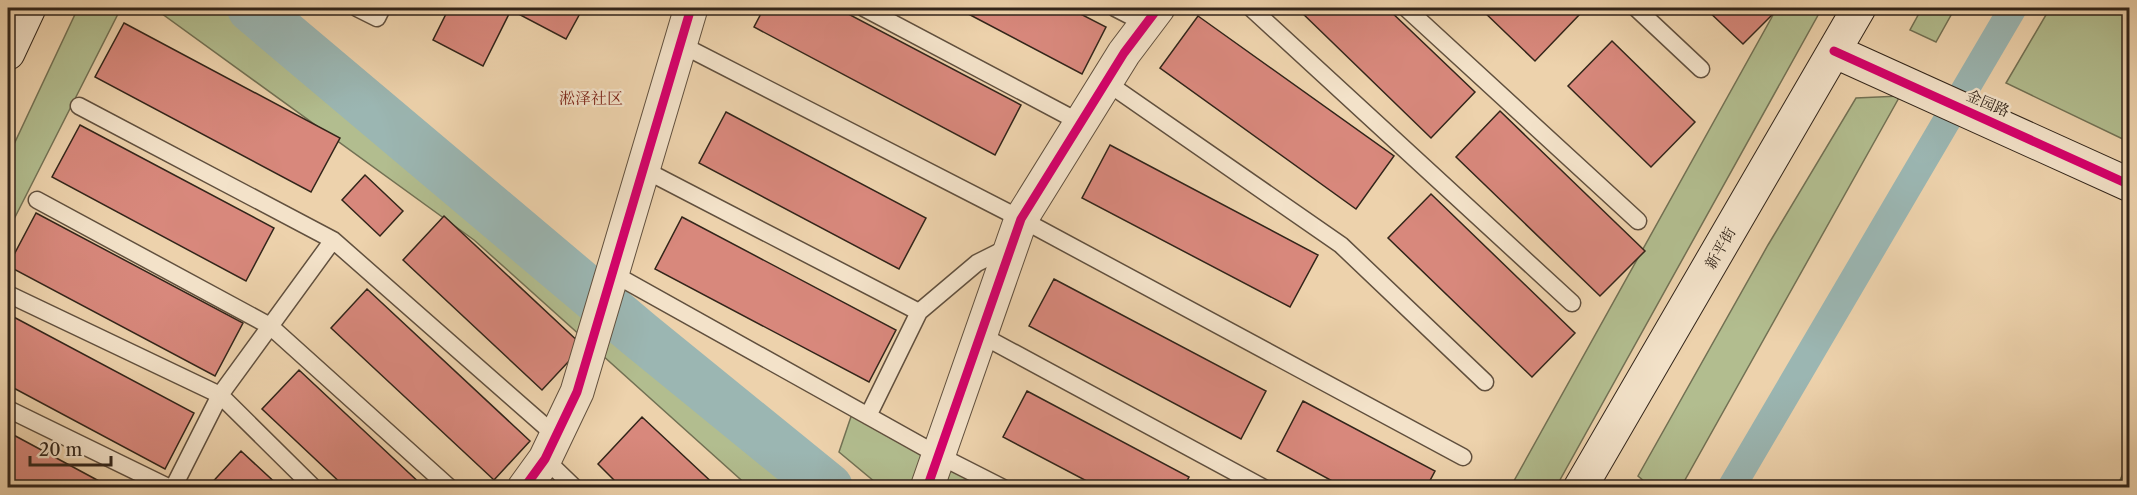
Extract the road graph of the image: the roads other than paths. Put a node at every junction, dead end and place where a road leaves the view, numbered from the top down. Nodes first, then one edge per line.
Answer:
1 (29, 8) edge
2 (357, 8) edge
3 (382, 8) edge
4 (691, 8) edge
5 (864, 8) edge
6 (1115, 8) edge
7 (1251, 8) edge
8 (1406, 8) edge
9 (1636, 8) edge
10 (1859, 8) edge
11 (1152, 16) edge
12 (680, 44) junction
13 (1834, 51) junction
14 (8, 53) edge
15 (1701, 69) dead end
16 (1106, 82) junction
17 (79, 106) dead end
18 (1081, 123) junction
19 (643, 169) junction
20 (2130, 184) edge
21 (37, 200) dead end
22 (1638, 222) dead end
23 (1017, 232) junction
24 (333, 240) junction
25 (612, 273) junction
26 (8, 294) edge
27 (1572, 303) dead end
28 (919, 312) junction
29 (270, 326) junction
30 (981, 335) junction
31 (1485, 382) dead end
32 (220, 395) junction
33 (8, 409) edge
34 (868, 416) junction
35 (550, 447) junction
36 (938, 455) junction
37 (1462, 457) dead end
38 (172, 488) edge
39 (314, 488) edge
40 (450, 488) edge
41 (524, 488) edge
42 (575, 488) edge
43 (927, 488) edge
44 (1003, 488) edge
45 (1263, 488) edge
46 (1580, 488) edge

1 - 14 street
2 - 3 lane
4 - 12 street
5 - 18 lane
6 - 11 lane
7 - 27 lane
8 - 22 lane
9 - 15 lane
10 - 13 street, 新平街
11 - 16 street
12 - 19 street
12 - 23 lane
13 - 20 street, 金园路
13 - 46 street, 新平街
16 - 18 street
16 - 31 lane
17 - 24 lane
18 - 23 street
19 - 25 street
19 - 28 lane
21 - 29 lane
23 - 28 lane
23 - 30 street
23 - 37 lane
24 - 29 lane
24 - 35 lane
25 - 34 lane
25 - 35 street
26 - 32 lane
28 - 34 lane
29 - 32 lane
29 - 40 lane
30 - 36 street
30 - 45 lane
32 - 38 lane
32 - 39 lane
33 - 38 lane
34 - 36 lane
35 - 41 street
35 - 42 lane
36 - 43 street
36 - 44 lane

